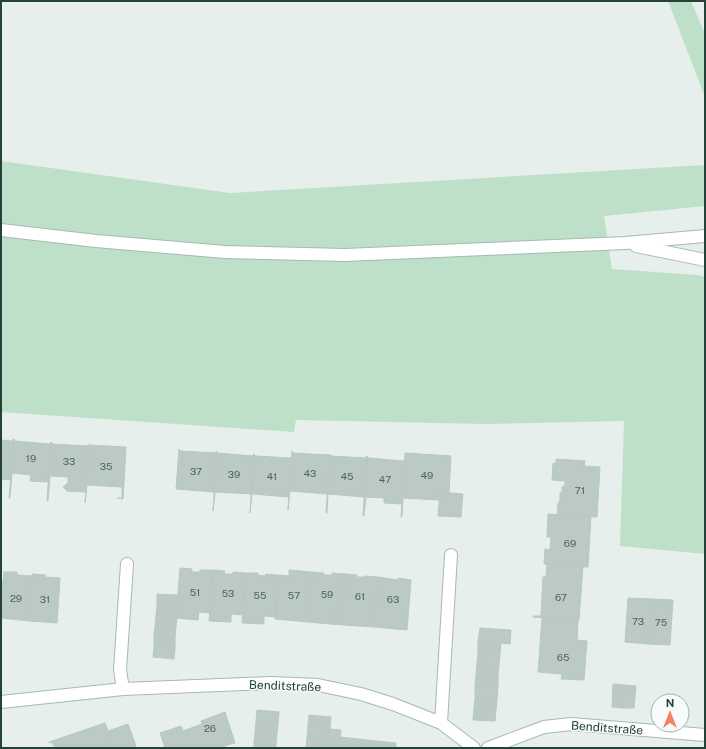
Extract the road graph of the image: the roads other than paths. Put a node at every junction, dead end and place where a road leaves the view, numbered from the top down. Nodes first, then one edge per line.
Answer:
1 (1, 230) edge
2 (705, 236) edge
3 (625, 243) junction
4 (705, 260) edge
5 (451, 555) dead end
6 (127, 564) dead end
7 (123, 689) junction
8 (1, 702) edge
9 (441, 724) junction
10 (705, 735) edge
11 (474, 748) edge
12 (488, 748) edge

1 - 3 street
2 - 3 street
3 - 4 street
5 - 9 street
6 - 7 street
7 - 8 street, Benditstraße
7 - 9 street, Benditstraße
9 - 11 street, Benditstraße
10 - 12 street, Benditstraße

